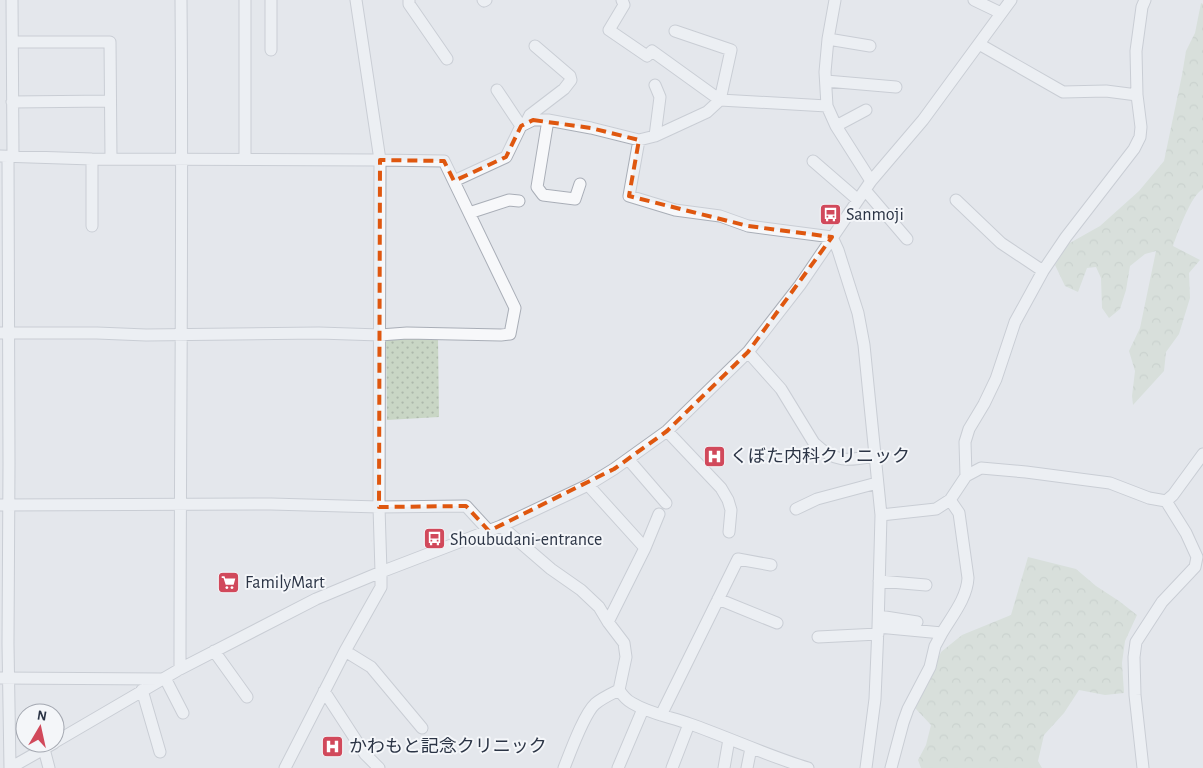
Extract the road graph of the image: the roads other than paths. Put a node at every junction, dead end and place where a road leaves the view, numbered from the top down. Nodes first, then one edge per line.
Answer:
1 (12, 0) edge
2 (181, 0) edge
3 (244, 0) edge
4 (271, 0) edge
5 (356, 0) edge
6 (409, 0) edge
7 (622, 0) edge
8 (835, 0) edge
9 (974, 0) edge
10 (1011, 0) edge
11 (1145, 0) edge
12 (1001, 13) junction
13 (675, 31) dead end
14 (828, 39) junction
15 (13, 42) junction
16 (979, 44) junction
17 (535, 46) dead end
18 (870, 46) dead end
19 (271, 50) dead end
20 (446, 59) dead end
21 (826, 81) junction
22 (655, 85) dead end
23 (896, 87) dead end
24 (497, 90) dead end
25 (1137, 96) junction
26 (720, 100) junction
27 (110, 101) junction
28 (12, 102) junction
29 (827, 106) junction
30 (866, 110) dead end
31 (548, 120) junction
32 (524, 125) junction
33 (836, 126) junction
34 (655, 136) junction
35 (640, 140) junction
36 (7, 156) edge
37 (92, 159) junction
38 (111, 159) junction
39 (245, 159) junction
40 (182, 160) junction
41 (380, 160) junction
42 (813, 160) dead end
43 (454, 181) junction
44 (580, 184) dead end
45 (868, 185) junction
46 (858, 200) junction
47 (956, 200) dead end
48 (519, 201) dead end
49 (469, 213) junction
50 (92, 226) dead end
51 (832, 237) junction
52 (907, 239) dead end
53 (1043, 271) junction
54 (4, 333) edge
55 (180, 334) junction
56 (380, 335) junction
57 (748, 352) junction
58 (4, 392) edge
59 (667, 431) junction
60 (1203, 454) edge
61 (874, 456) junction
62 (628, 459) junction
63 (966, 476) junction
64 (877, 483) junction
65 (588, 485) junction
66 (950, 500) junction
67 (1166, 501) junction
68 (666, 503) dead end
69 (4, 505) edge
70 (180, 505) junction
71 (379, 507) junction
72 (796, 509) dead end
73 (659, 514) dead end
74 (881, 515) junction
75 (501, 526) junction
76 (489, 531) junction
77 (729, 532) dead end
78 (645, 548) junction
79 (771, 565) dead end
80 (381, 572) junction
81 (879, 581) junction
82 (926, 585) dead end
83 (718, 599) junction
84 (608, 622) junction
85 (917, 622) dead end
86 (777, 623) dead end
87 (878, 626) junction
88 (942, 633) junction
89 (818, 637) dead end
90 (214, 651) junction
91 (344, 651) junction
92 (180, 669) junction
93 (4, 678) edge
94 (164, 678) junction
95 (142, 690) junction
96 (619, 690) junction
97 (324, 691) junction
98 (247, 697) dead end
99 (643, 709) junction
100 (183, 713) dead end
101 (661, 715) junction
102 (689, 724) junction
103 (422, 728) dead end
104 (65, 737) edge
105 (729, 739) junction
106 (751, 748) junction
107 (160, 752) dead end
108 (37, 753) edge
109 (50, 753) edge
110 (779, 764) edge
111 (10, 768) edge
112 (49, 768) edge
113 (285, 768) edge
114 (379, 768) edge
115 (564, 768) edge
116 (618, 768) edge
117 (672, 768) edge
118 (724, 768) edge
119 (748, 768) edge
120 (808, 768) edge
121 (866, 768) edge
122 (891, 768) edge
123 (1143, 768) edge

1 - 15 street
2 - 40 street
3 - 39 street
4 - 19 street
5 - 41 street
6 - 20 street
7 - 26 street
8 - 14 street
9 - 12 street
10 - 12 street
11 - 25 street
12 - 16 street
13 - 26 street
14 - 18 street
14 - 21 street
15 - 27 street
15 - 28 street
16 - 25 street
16 - 45 street
17 - 32 street
21 - 23 street
21 - 29 street
22 - 34 street
24 - 32 street
25 - 53 street
26 - 29 street
26 - 34 street
27 - 28 street
27 - 38 street
28 - 36 street
29 - 33 street
30 - 33 street
31 - 32 street
31 - 35 street
31 - 44 street
32 - 43 street
33 - 45 street
34 - 35 street
35 - 51 street
36 - 37 street
36 - 54 street
37 - 38 street
37 - 50 street
38 - 40 street
39 - 40 street
39 - 41 street
40 - 55 street
41 - 43 street
41 - 56 street
42 - 46 street
43 - 49 street
45 - 46 street
45 - 52 street
46 - 51 street
47 - 53 street
48 - 49 street
49 - 56 street
51 - 57 street
51 - 61 street
53 - 63 street
54 - 55 street
54 - 58 street
55 - 56 street
55 - 70 street
56 - 71 street
57 - 59 street
57 - 61 street
58 - 69 street
59 - 62 street
59 - 77 street
60 - 67 street
61 - 64 street
62 - 65 street
62 - 68 street
63 - 66 street
63 - 67 street
64 - 72 street
64 - 74 street
65 - 75 street
65 - 78 street
66 - 74 street
66 - 88 street
67 - 123 street
69 - 70 street
69 - 93 street
70 - 71 street
70 - 92 street
71 - 76 street
71 - 80 street
73 - 78 street
74 - 81 street
75 - 76 street
75 - 84 street
76 - 80 street
78 - 84 street
79 - 83 street
80 - 90 street
80 - 91 street
81 - 82 street
81 - 87 street
83 - 86 street
83 - 101 street
84 - 96 street
85 - 87 street
87 - 88 street
87 - 89 street
87 - 121 street
88 - 122 street
90 - 92 street
90 - 98 street
91 - 97 street
91 - 103 street
92 - 94 street
93 - 94 street
93 - 111 street
94 - 95 street
94 - 100 street
95 - 104 street
95 - 107 street
96 - 99 street
96 - 115 street
97 - 113 street
97 - 114 street
99 - 101 street
99 - 116 street
101 - 102 street
102 - 105 street
102 - 117 street
105 - 106 street
105 - 118 street
106 - 110 street
106 - 119 street
108 - 111 street
109 - 112 street
110 - 120 street

